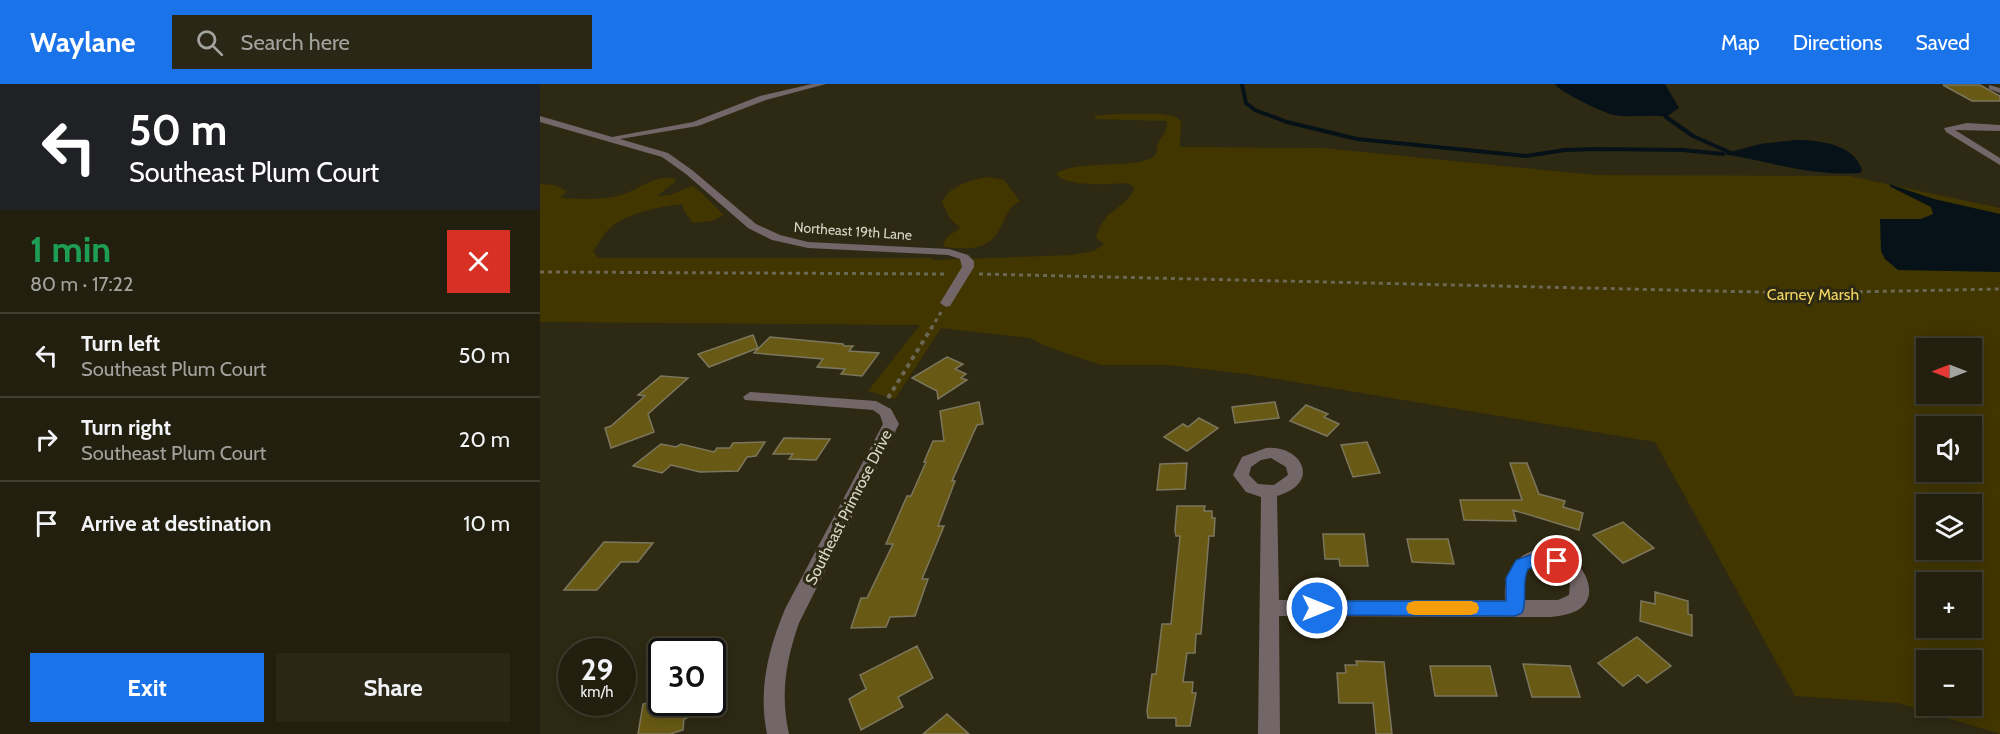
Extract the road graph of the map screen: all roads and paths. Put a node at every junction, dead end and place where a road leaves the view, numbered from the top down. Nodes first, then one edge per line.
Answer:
1 (822, 84) edge
2 (540, 119) edge
3 (2000, 128) edge
4 (608, 138) junction
5 (2000, 162) edge
6 (540, 272) edge
7 (965, 274) junction
8 (2000, 289) edge
9 (946, 303) joint
10 (750, 397) dead end
11 (880, 408) junction
12 (1269, 492) dead end
13 (1268, 608) junction
14 (1515, 608) dead end
15 (778, 734) edge
16 (1269, 734) edge

1 - 4 street
2 - 4 street, Northeast 19th Lane
3 - 5 street
4 - 7 street, Northeast 19th Lane
6 - 7 path
7 - 8 path
7 - 9 street
9 - 11 path
10 - 11 street, Southeast Primrose Drive
11 - 15 street, Southeast Primrose Drive
12 - 13 street
13 - 14 street
13 - 16 street

